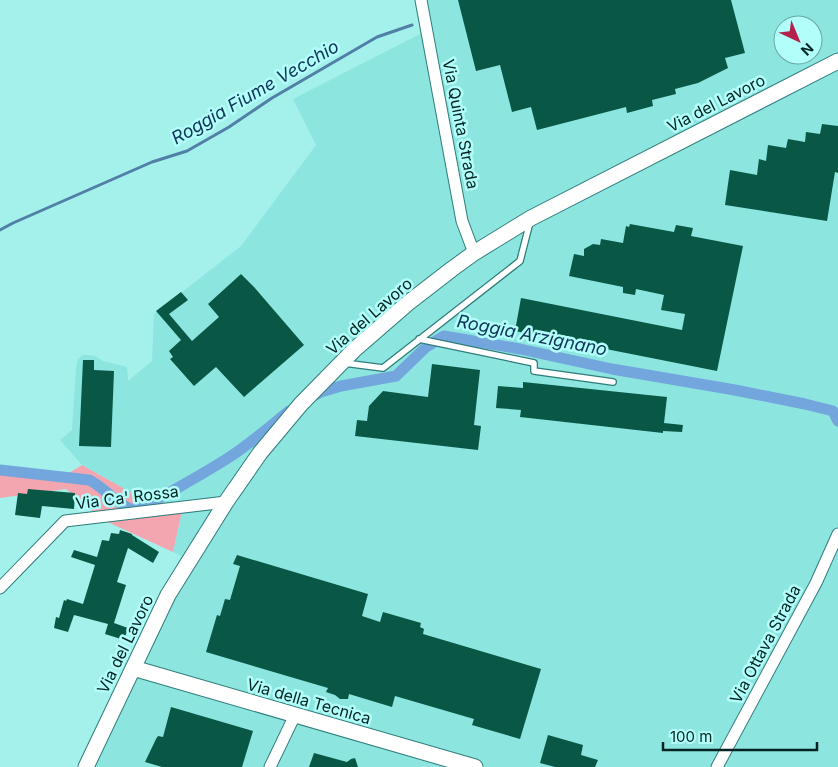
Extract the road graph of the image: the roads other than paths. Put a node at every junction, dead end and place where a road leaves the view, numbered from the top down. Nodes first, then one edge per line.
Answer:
1 (421, 0) edge
2 (838, 61) edge
3 (531, 218) junction
4 (474, 254) junction
5 (420, 339) junction
6 (342, 362) junction
7 (613, 382) dead end
8 (226, 502) junction
9 (838, 534) edge
10 (0, 588) edge
11 (133, 668) junction
12 (295, 715) junction
13 (86, 767) edge
14 (270, 767) edge
15 (475, 767) edge
16 (717, 767) edge

1 - 4 street, Via Quinta Strada
2 - 3 street, Via del Lavoro
3 - 4 street, Via del Lavoro
3 - 5 lane
4 - 6 street, Via del Lavoro
5 - 6 lane
5 - 7 lane
6 - 8 street, Via del Lavoro
8 - 10 street, Via Ca' Rossa
8 - 11 street, Via del Lavoro
9 - 16 street, Via Ottava Strada
11 - 12 street, Via della Tecnica
11 - 13 street, Via del Lavoro
12 - 14 street
12 - 15 street, Via della Tecnica

